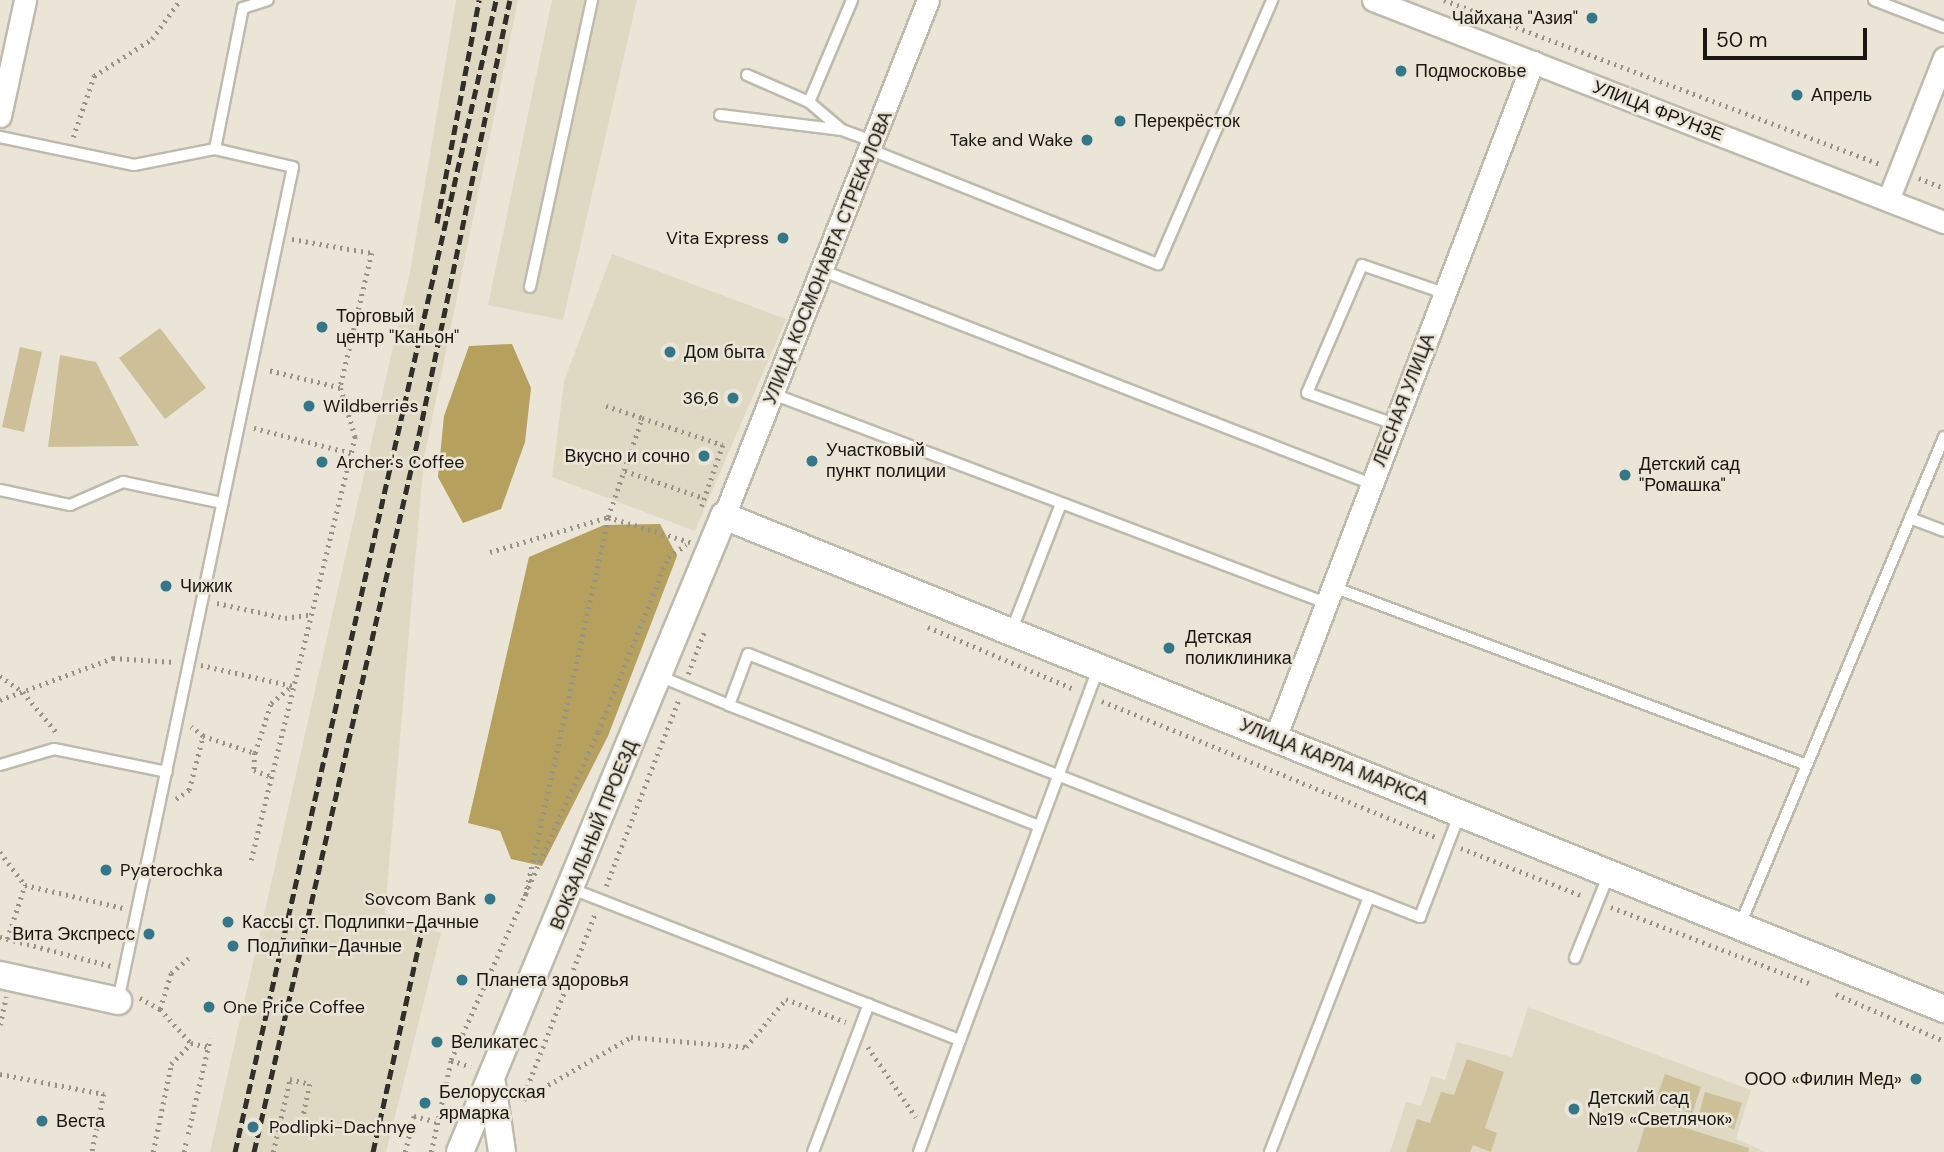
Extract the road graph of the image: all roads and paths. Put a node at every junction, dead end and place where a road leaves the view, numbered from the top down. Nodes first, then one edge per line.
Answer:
1 (24, 0) edge
2 (180, 0) edge
3 (268, 0) edge
4 (592, 0) edge
5 (852, 0) edge
6 (928, 0) edge
7 (1272, 0) edge
8 (1444, 0) edge
9 (1874, 0) edge
10 (1377, 1) edge
11 (1944, 27) edge
12 (1944, 58) edge
13 (1533, 62) junction
14 (747, 75) dead end
15 (809, 102) junction
16 (720, 115) dead end
17 (0, 116) edge
18 (842, 130) junction
19 (0, 137) edge
20 (873, 146) junction
21 (215, 149) junction
22 (68, 151) junction
23 (1899, 171) junction
24 (1944, 188) edge
25 (1888, 200) junction
26 (1944, 222) edge
27 (278, 236) junction
28 (823, 271) junction
29 (530, 287) dead end
30 (1444, 293) junction
31 (251, 367) junction
32 (340, 388) junction
33 (773, 394) junction
34 (606, 406) dead end
35 (642, 418) junction
36 (239, 424) junction
37 (1394, 424) junction
38 (1944, 437) edge
39 (351, 453) junction
40 (625, 471) junction
41 (1372, 484) junction
42 (0, 490) edge
43 (704, 498) junction
44 (223, 503) junction
45 (1061, 504) junction
46 (724, 516) junction
47 (608, 517) junction
48 (1910, 518) junction
49 (697, 520) dead end
50 (1944, 530) edge
51 (694, 531) dead end
52 (690, 542) junction
53 (490, 552) dead end
54 (1329, 595) junction
55 (203, 600) junction
56 (312, 614) junction
57 (708, 624) dead end
58 (924, 625) dead end
59 (1011, 632) junction
60 (190, 663) junction
61 (1098, 667) junction
62 (0, 676) edge
63 (659, 676) junction
64 (293, 685) junction
65 (684, 686) junction
66 (23, 692) junction
67 (1088, 695) junction
68 (0, 700) edge
69 (729, 705) junction
70 (178, 719) junction
71 (203, 736) junction
72 (1275, 738) junction
73 (73, 753) junction
74 (255, 754) junction
75 (0, 765) edge
76 (1807, 765) junction
77 (167, 772) junction
78 (1058, 775) junction
79 (270, 776) junction
80 (181, 800) dead end
81 (1460, 813) junction
82 (1039, 826) junction
83 (1449, 843) junction
84 (0, 852) edge
85 (251, 860) dead end
86 (1609, 874) junction
87 (25, 885) junction
88 (572, 889) junction
89 (525, 896) junction
90 (1369, 897) junction
91 (600, 900) junction
92 (1598, 902) junction
93 (104, 904) dead end
94 (1739, 926) junction
95 (0, 937) edge
96 (8, 939) junction
97 (189, 958) dead end
98 (1575, 958) dead end
99 (125, 969) junction
100 (0, 975) edge
101 (1813, 984) dead end
102 (1826, 989) dead end
103 (0, 995) edge
104 (118, 1001) joint
105 (869, 1004) junction
106 (1944, 1009) edge
107 (0, 1024) edge
108 (858, 1035) junction
109 (211, 1039) dead end
110 (960, 1040) junction
111 (1944, 1041) edge
112 (191, 1043) junction
113 (208, 1047) junction
114 (451, 1060) junction
115 (0, 1074) edge
116 (482, 1076) junction
117 (303, 1116) dead end
118 (438, 1122) junction
119 (188, 1134) dead end
120 (186, 1142) dead end
121 (462, 1145) edge
122 (920, 1149) edge
123 (92, 1152) edge
124 (153, 1152) edge
125 (184, 1152) edge
126 (273, 1152) edge
127 (405, 1152) edge
128 (432, 1152) edge
129 (499, 1152) edge
130 (813, 1152) edge
131 (1270, 1152) edge

1 - 17 street
2 - 22 path
3 - 21 lane
4 - 29 lane
5 - 15 lane
6 - 20 street, УЛИЦА КОСМОНАВТА СТРЕКАЛОВА
7 - 20 lane
8 - 23 path
9 - 11 lane
10 - 13 street, УЛИЦА ФРУНЗЕ
12 - 23 street
13 - 25 street, УЛИЦА ФРУНЗЕ
13 - 30 street, ЛЕСНАЯ УЛИЦА
14 - 15 lane
15 - 18 lane
16 - 18 lane
18 - 20 lane
19 - 22 lane
20 - 28 street, УЛИЦА КОСМОНАВТА СТРЕКАЛОВА
21 - 22 lane
21 - 27 lane
23 - 24 path
23 - 25 street
25 - 26 street, УЛИЦА ФРУНЗЕ
27 - 31 lane
27 - 32 path
28 - 33 street, УЛИЦА КОСМОНАВТА СТРЕКАЛОВА
28 - 41 lane
30 - 37 street, ЛЕСНАЯ УЛИЦА
30 - 37 lane
31 - 32 path
31 - 36 lane
32 - 39 path
33 - 45 lane
33 - 46 street, УЛИЦА КОСМОНАВТА СТРЕКАЛОВА
34 - 35 path
35 - 40 path
35 - 43 path
36 - 39 path
36 - 44 lane
37 - 41 street, ЛЕСНАЯ УЛИЦА
38 - 48 lane
39 - 56 path
40 - 43 path
40 - 47 path
41 - 54 street, ЛЕСНАЯ УЛИЦА
42 - 44 lane
43 - 49 path
44 - 55 lane
45 - 54 lane
45 - 59 lane
46 - 59 street, УЛИЦА КАРЛА МАРКСА
46 - 63 street, ВОКЗАЛЬНЫЙ ПРОЕЗД
47 - 52 path
47 - 53 path
47 - 89 path
48 - 50 lane
48 - 76 lane
51 - 52 path
52 - 89 path
54 - 72 street, ЛЕСНАЯ УЛИЦА
54 - 76 lane
55 - 56 path
55 - 60 lane
56 - 64 path
57 - 65 path
58 - 67 path
59 - 61 street, УЛИЦА КАРЛА МАРКСА
60 - 64 path
60 - 66 path
60 - 70 lane
61 - 67 lane
61 - 72 street, УЛИЦА КАРЛА МАРКСА
62 - 66 path
63 - 65 lane
63 - 88 street, ВОКЗАЛЬНЫЙ ПРОЕЗД
64 - 74 path
64 - 79 path
65 - 69 lane
65 - 91 path
66 - 68 path
66 - 73 path
67 - 78 lane
67 - 83 path
69 - 78 lane
69 - 82 lane
70 - 71 path
70 - 77 lane
71 - 74 path
71 - 80 path
72 - 81 street, УЛИЦА КАРЛА МАРКСА
73 - 75 lane
73 - 77 lane
74 - 79 path
76 - 94 lane
77 - 99 lane
78 - 82 lane
78 - 90 lane
79 - 85 path
81 - 83 lane
81 - 86 street, УЛИЦА КАРЛА МАРКСА
82 - 110 lane
83 - 90 lane
83 - 92 path
84 - 87 path
86 - 92 lane
86 - 94 street, УЛИЦА КАРЛА МАРКСА
87 - 93 path
87 - 96 path
88 - 91 lane
88 - 116 street, ВОКЗАЛЬНЫЙ ПРОЕЗД
89 - 114 path
90 - 131 lane
91 - 105 lane
91 - 108 path
92 - 98 lane
92 - 101 path
94 - 106 street, УЛИЦА КАРЛА МАРКСА
95 - 96 path
96 - 99 path
97 - 112 path
99 - 104 lane
100 - 104 street
102 - 111 path
103 - 107 path
105 - 108 lane
105 - 110 lane
108 - 122 path
108 - 130 lane
109 - 113 path
110 - 122 lane
112 - 113 path
112 - 124 path
113 - 119 path
114 - 116 path
114 - 118 path
115 - 123 path
116 - 121 street, ВОКЗАЛЬНЫЙ ПРОЕЗД
116 - 129 street
117 - 126 path
118 - 127 path
118 - 128 path
120 - 125 path
121 - 129 street

